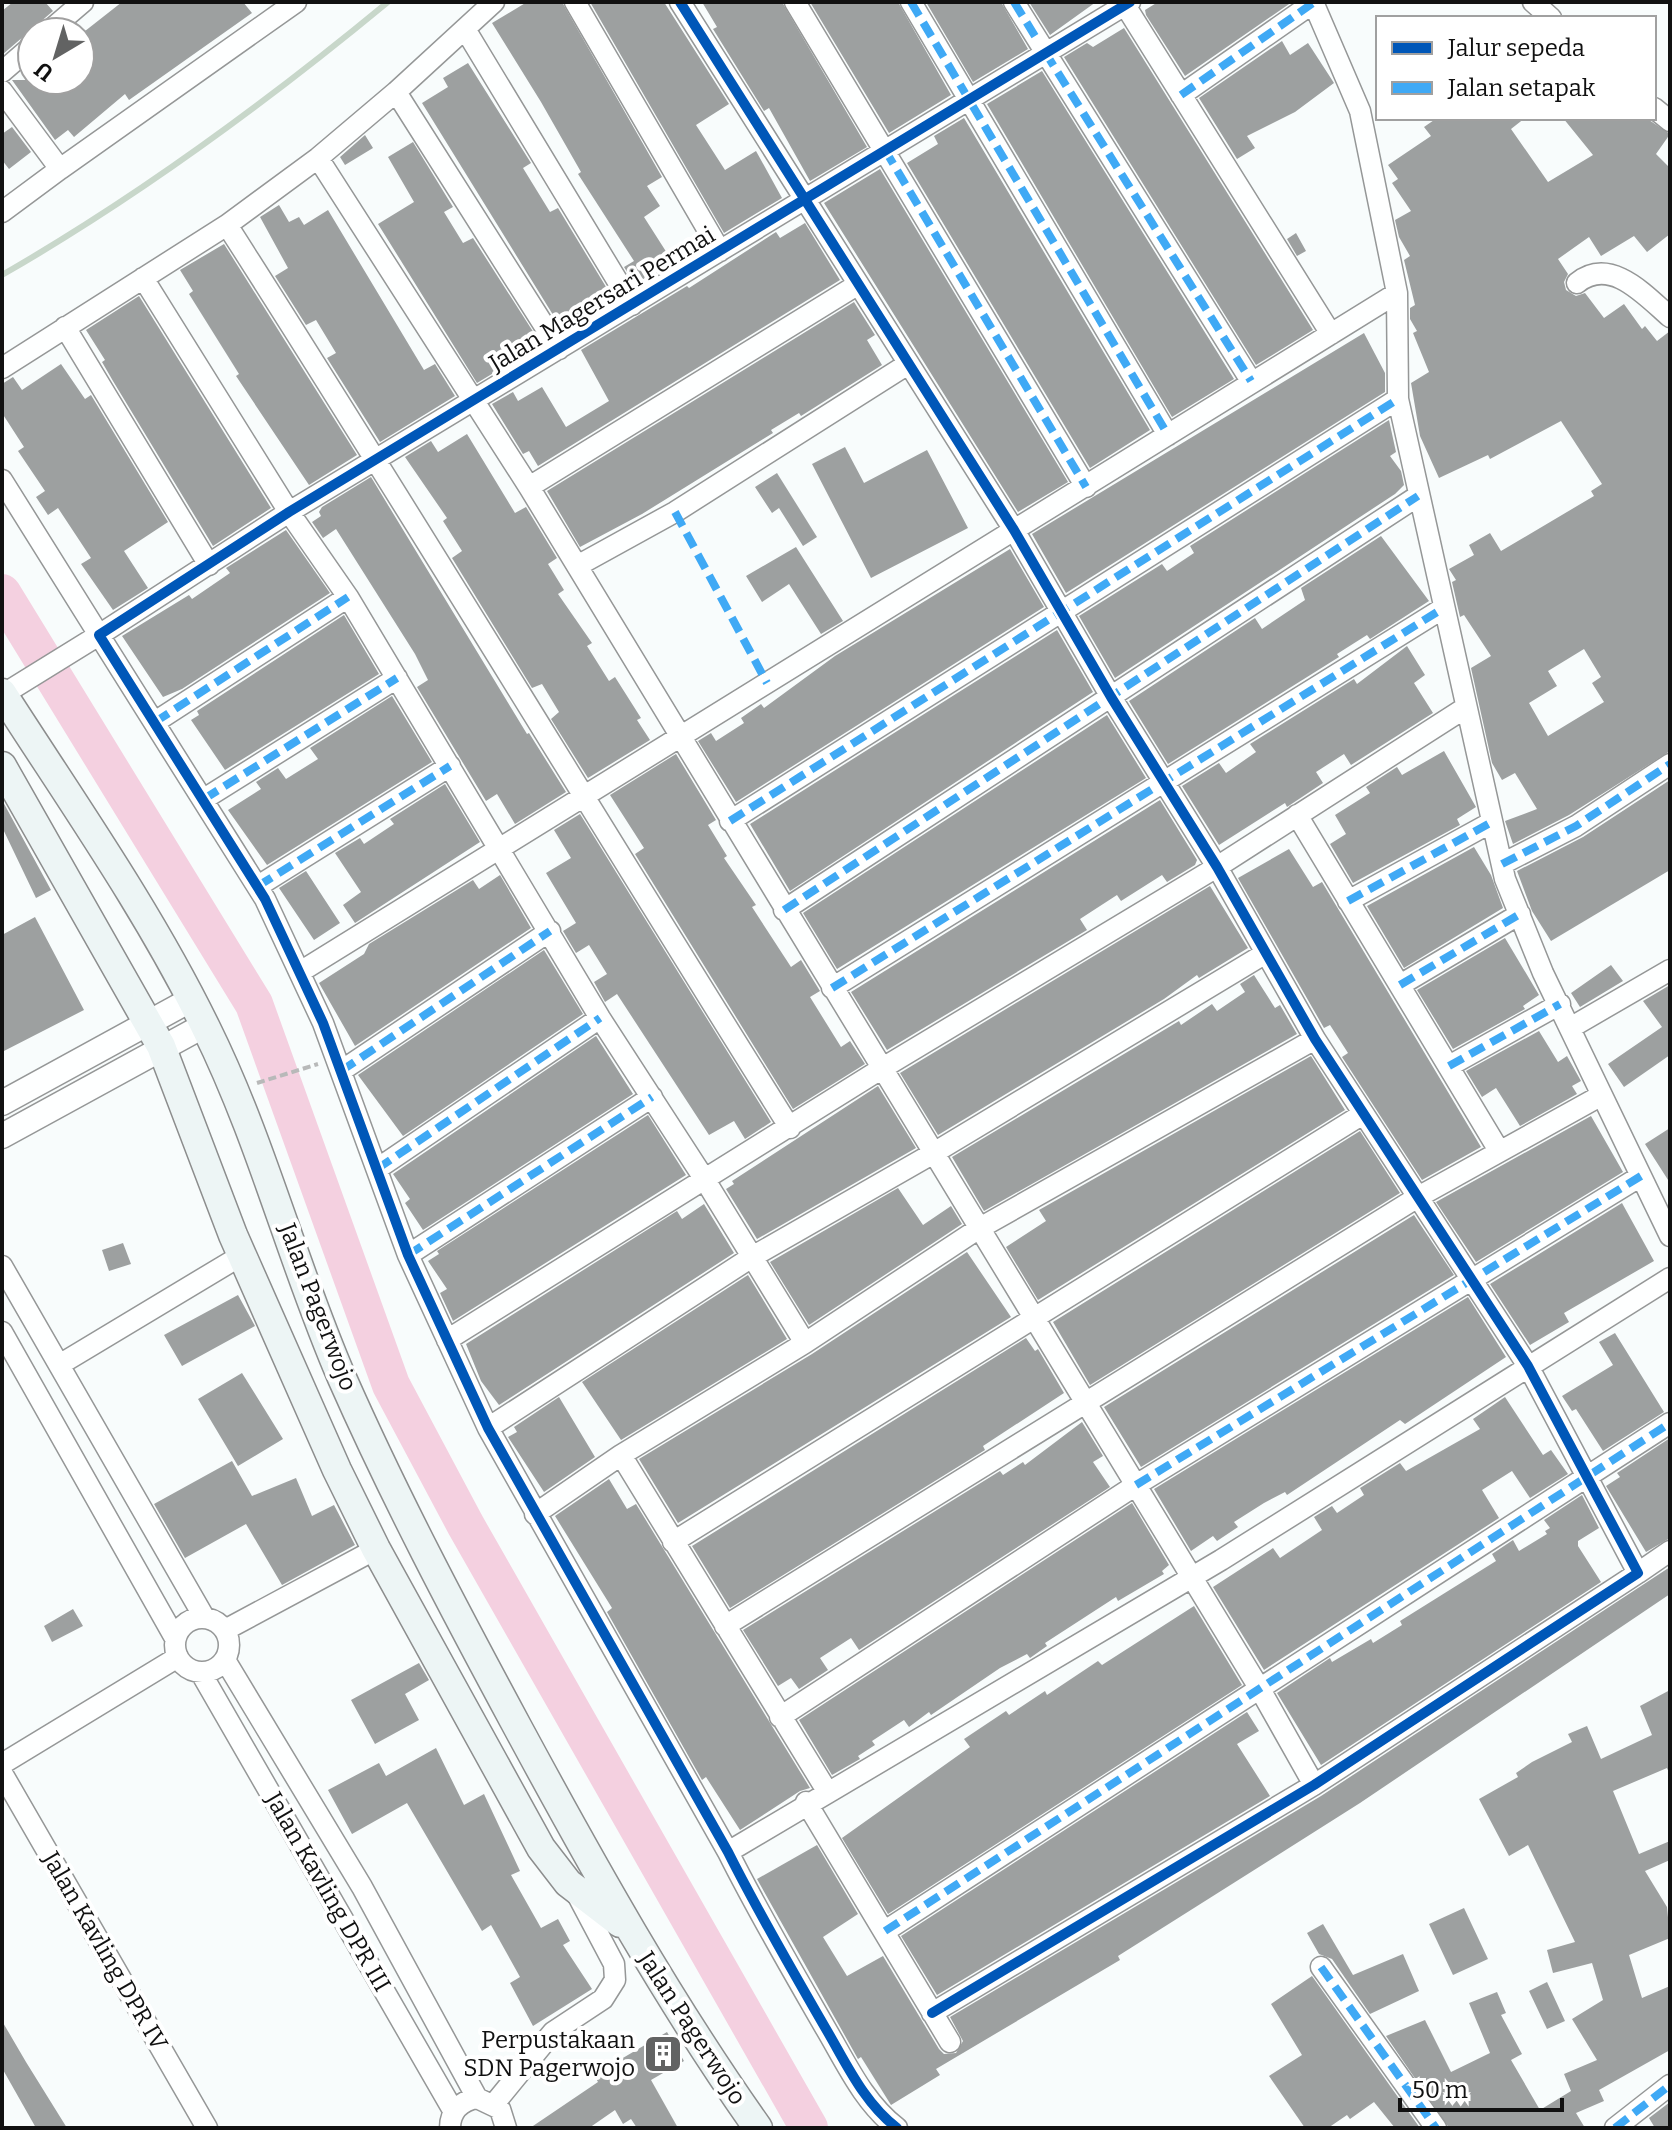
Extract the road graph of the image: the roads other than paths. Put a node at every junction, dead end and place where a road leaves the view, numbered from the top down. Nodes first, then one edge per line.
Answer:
1 (83, 2) edge
2 (296, 2) edge
3 (494, 2) edge
4 (575, 2) edge
5 (680, 2) edge
6 (795, 2) edge
7 (911, 2) edge
8 (1014, 2) edge
9 (1313, 2) edge
10 (1533, 2) edge
11 (1126, 3) edge
12 (67, 16) edge
13 (1549, 16) edge
14 (465, 29) junction
15 (1045, 52) junction
16 (2, 91) edge
17 (396, 92) junction
18 (1181, 95) junction
19 (970, 97) junction
20 (885, 150) junction
21 (318, 158) junction
22 (60, 169) junction
23 (804, 199) junction
24 (2, 212) edge
25 (227, 225) junction
26 (720, 251) junction
27 (143, 278) junction
28 (1577, 283) dead end
29 (857, 285) junction
30 (1397, 293) junction
31 (632, 305) junction
32 (1667, 306) edge
33 (65, 327) junction
34 (1331, 334) junction
35 (559, 349) junction
36 (908, 364) junction
37 (2, 368) edge
38 (1251, 381) junction
39 (1398, 399) junction
40 (473, 401) junction
41 (1168, 435) junction
42 (378, 460) junction
43 (2, 480) edge
44 (529, 487) junction
45 (1086, 487) junction
46 (1418, 496) junction
47 (289, 512) junction
48 (1014, 530) junction
49 (209, 565) junction
50 (577, 566) junction
51 (348, 597) junction
52 (1442, 609) junction
53 (1060, 612) junction
54 (99, 635) junction
55 (397, 678) junction
56 (6, 692) edge
57 (1111, 697) junction
58 (1465, 708) junction
59 (155, 722) junction
60 (679, 736) junction
61 (1670, 764) edge
62 (2, 766) edge
63 (450, 766) junction
64 (1164, 779) junction
65 (582, 798) junction
66 (204, 799) junction
67 (1297, 815) junction
68 (730, 821) junction
69 (1492, 822) junction
70 (499, 849) junction
71 (1502, 864) junction
72 (1217, 867) junction
73 (258, 886) junction
74 (1348, 901) junction
75 (784, 910) junction
76 (1520, 914) junction
77 (550, 931) junction
78 (1266, 953) junction
79 (1670, 970) edge
80 (300, 972) junction
81 (1400, 985) junction
82 (832, 988) junction
83 (192, 999) junction
84 (1560, 1004) junction
85 (600, 1018) junction
86 (205, 1025) junction
87 (1570, 1028) junction
88 (156, 1034) junction
89 (1315, 1039) junction
90 (1449, 1066) junction
91 (881, 1069) junction
92 (341, 1071) junction
93 (1602, 1095) junction
94 (652, 1097) junction
95 (2, 1103) edge
96 (1363, 1114) junction
97 (790, 1128) junction
98 (2, 1136) edge
99 (1498, 1149) junction
100 (932, 1154) junction
101 (377, 1169) junction
102 (1641, 1176) junction
103 (705, 1180) junction
104 (1418, 1197) junction
105 (978, 1229) junction
106 (1670, 1236) edge
107 (242, 1255) junction
108 (408, 1255) junction
109 (752, 1257) junction
110 (2, 1266) edge
111 (1670, 1278) edge
112 (1471, 1280) junction
113 (1032, 1319) junction
114 (2, 1332) edge
115 (447, 1340) junction
116 (805, 1343) junction
117 (59, 1365) junction
118 (1528, 1366) junction
119 (1083, 1403) junction
120 (1670, 1423) edge
121 (488, 1428) junction
122 (621, 1455) junction
123 (1587, 1476) junction
124 (1136, 1485) junction
125 (535, 1514) junction
126 (673, 1542) junction
127 (376, 1549) junction
128 (1670, 1551) edge
129 (1638, 1573) junction
130 (1189, 1578) junction
131 (204, 1617) junction
132 (725, 1626) junction
133 (225, 1630) junction
134 (177, 1648) junction
135 (225, 1660) junction
136 (201, 1673) junction
137 (1261, 1691) junction
138 (780, 1717) junction
139 (527, 1745) junction
140 (2, 1764) edge
141 (494, 1767) junction
142 (2, 1773) edge
143 (1314, 1785) junction
144 (827, 1791) junction
145 (806, 1802) junction
146 (728, 1852) junction
147 (574, 1888) junction
148 (627, 1928) junction
149 (885, 1931) junction
150 (1321, 1967) dead end
151 (932, 2013) junction
152 (950, 2042) dead end
153 (1670, 2085) edge
154 (486, 2101) junction
155 (449, 2124) edge
156 (207, 2128) edge
157 (506, 2128) edge
158 (758, 2128) edge
159 (897, 2128) edge
160 (1436, 2128) edge
161 (1615, 2128) edge

1 - 12 street
2 - 22 street
3 - 14 street
4 - 26 street
5 - 23 street
6 - 20 street
7 - 19 street
8 - 15 street
9 - 18 street
9 - 30 street
10 - 13 street
11 - 15 street, Jalan Magersari Permai
11 - 18 street
14 - 17 street
14 - 31 street
15 - 19 street, Jalan Magersari Permai
15 - 38 street
16 - 22 street
17 - 21 street
17 - 35 street
18 - 34 street
19 - 20 street, Jalan Magersari Permai
19 - 41 street
20 - 23 street, Jalan Magersari Permai
20 - 45 street
21 - 25 street
21 - 40 street
22 - 24 street
23 - 26 street, Jalan Magersari Permai
23 - 29 street
25 - 27 street
25 - 42 street
26 - 31 street, Jalan Magersari Permai
27 - 33 street
27 - 47 street
28 - 32 street
29 - 36 street
29 - 44 street
30 - 34 street
30 - 39 street
31 - 35 street, Jalan Magersari Permai
33 - 37 street
33 - 49 street
34 - 38 street
35 - 40 street, Jalan Magersari Permai
36 - 48 street
36 - 50 street
38 - 41 street
39 - 46 street
39 - 53 street
40 - 42 street, Jalan Magersari Permai
40 - 44 street
41 - 45 street
42 - 47 street, Jalan Magersari Permai
42 - 65 street
43 - 54 street
44 - 50 street
45 - 48 street
46 - 52 street
46 - 57 street
47 - 49 street, Jalan Magersari Permai
47 - 51 street
48 - 53 street
48 - 60 street
49 - 54 street, Jalan Magersari Permai
50 - 60 street
51 - 55 street
51 - 59 street
52 - 58 street
52 - 64 street
53 - 57 street
53 - 68 street
54 - 56 street, Jalan Magersari Permai
54 - 59 street
55 - 63 street
55 - 66 street
56 - 83 main road, Jalan Pagerwojo
57 - 64 street
57 - 75 street
58 - 67 street
58 - 69 street
59 - 66 street
60 - 65 street
60 - 68 street
61 - 71 street
62 - 88 main road, Jalan Pagerwojo
63 - 70 street
63 - 73 street
64 - 72 street
64 - 82 street
65 - 70 street
65 - 97 street
66 - 73 street
67 - 72 street
67 - 74 street
68 - 75 street
69 - 71 street
69 - 74 street
70 - 77 street
70 - 80 street
71 - 76 street
72 - 78 street
72 - 91 street
73 - 80 street
74 - 81 street
75 - 82 street
76 - 81 street
76 - 84 street
77 - 85 street
77 - 92 street
78 - 89 street
78 - 100 street
79 - 87 street
80 - 92 street
81 - 90 street
82 - 91 street
83 - 86 main road, Jalan Pagerwojo
83 - 88 street
84 - 87 street
84 - 90 street
85 - 94 street
85 - 101 street
86 - 88 street
86 - 139 main road, Jalan Pagerwojo
87 - 93 street
88 - 95 street
88 - 98 street
88 - 107 main road, Jalan Pagerwojo
89 - 96 street
89 - 105 street
90 - 99 street
91 - 97 street
91 - 100 street
92 - 101 street
93 - 99 street
93 - 102 street
94 - 103 street
94 - 108 street
96 - 104 street
96 - 113 street
97 - 103 street
99 - 104 street
100 - 105 street
100 - 109 street
101 - 108 street
102 - 106 street
102 - 112 street
103 - 109 street
103 - 115 street
104 - 112 street
104 - 119 street
105 - 113 street
105 - 116 street
107 - 117 street
107 - 127 main road, Jalan Pagerwojo
108 - 115 street
109 - 116 street
109 - 121 street
110 - 117 street
111 - 118 street
112 - 118 street
112 - 124 street
113 - 119 street
113 - 126 street
114 - 134 street
115 - 121 street
116 - 122 street
117 - 131 street
118 - 123 street
118 - 130 street
119 - 124 street
119 - 132 street
120 - 123 street
121 - 125 street
122 - 125 street
122 - 126 street
123 - 129 street
123 - 137 street
124 - 130 street
124 - 138 street
125 - 146 street
126 - 132 street
127 - 133 street
127 - 141 main road, Jalan Pagerwojo
128 - 129 street
129 - 143 street
130 - 137 street
130 - 144 street
131 - 133 street
131 - 134 street
132 - 138 street
133 - 135 street
134 - 136 street
134 - 140 street
135 - 136 street
135 - 154 street, Jalan Kavling DPR III
136 - 155 street, Jalan Kavling DPR III
137 - 143 street
137 - 149 street
138 - 144 street
139 - 141 main road
139 - 148 main road, Jalan Pagerwojo
141 - 147 main road, Jalan Pagerwojo
142 - 156 street, Jalan Kavling DPR IV
143 - 151 street
144 - 145 street
145 - 146 street
145 - 149 street
146 - 159 street
147 - 148 main road, Jalan Pagerwojo
147 - 154 street
148 - 158 main road, Jalan Pagerwojo
149 - 151 street
150 - 160 street
151 - 152 street
153 - 161 street
154 - 155 street
154 - 157 street, Jalan Kavling DPR III

